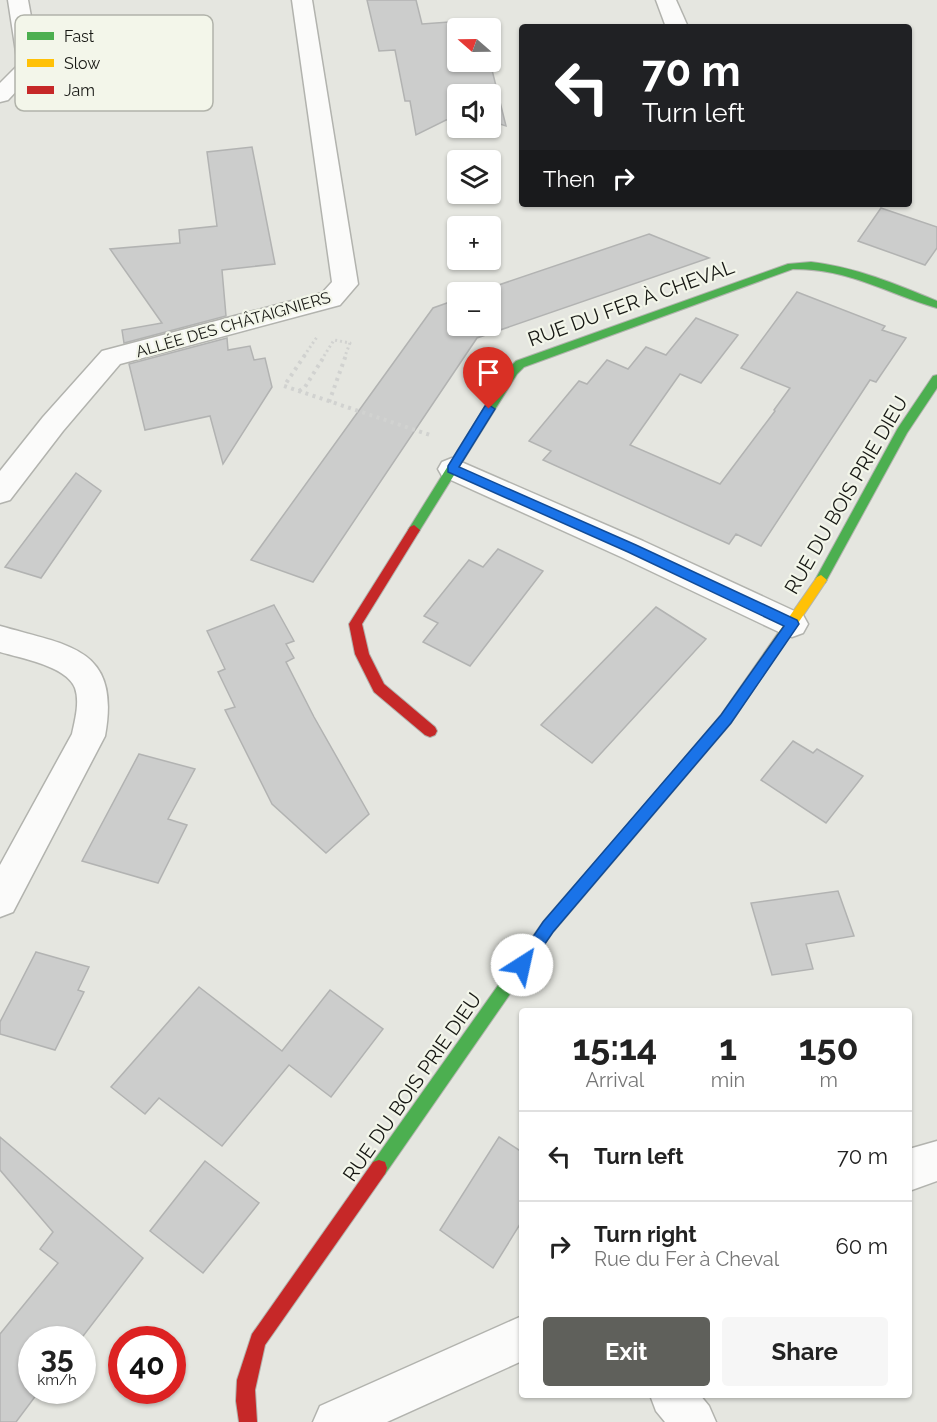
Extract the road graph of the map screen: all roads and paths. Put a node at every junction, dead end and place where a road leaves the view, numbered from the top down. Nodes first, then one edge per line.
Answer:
1 (18, 0) edge
2 (302, 0) edge
3 (666, 0) edge
4 (20, 15) edge
5 (676, 24) edge
6 (15, 80) edge
7 (0, 95) edge
8 (331, 299) junction
9 (937, 305) edge
10 (937, 379) edge
11 (298, 392) junction
12 (329, 402) junction
13 (459, 457) junction
14 (0, 492) edge
15 (792, 624) junction
16 (0, 639) edge
17 (430, 731) dead end
18 (0, 900) edge
19 (937, 1161) edge
20 (912, 1169) edge
21 (519, 1339) edge
22 (674, 1398) edge
23 (248, 1422) edge
24 (336, 1422) edge
25 (693, 1422) edge

1 - 4 street
2 - 8 street, ALLÉE DES CHÂTAIGNIERS
3 - 5 street
6 - 7 street
8 - 11 path
8 - 14 street, ALLÉE DES CHÂTAIGNIERS
9 - 13 street, RUE DU FER À CHEVAL
10 - 15 street, RUE DU BOIS PRIE DIEU
11 - 12 path
11 - 12 path
12 - 13 path
13 - 15 street
13 - 17 street, RUE DU FER À CHEVAL
15 - 23 street, RUE DU BOIS PRIE DIEU
16 - 18 street
19 - 20 street
21 - 24 street
22 - 25 street

